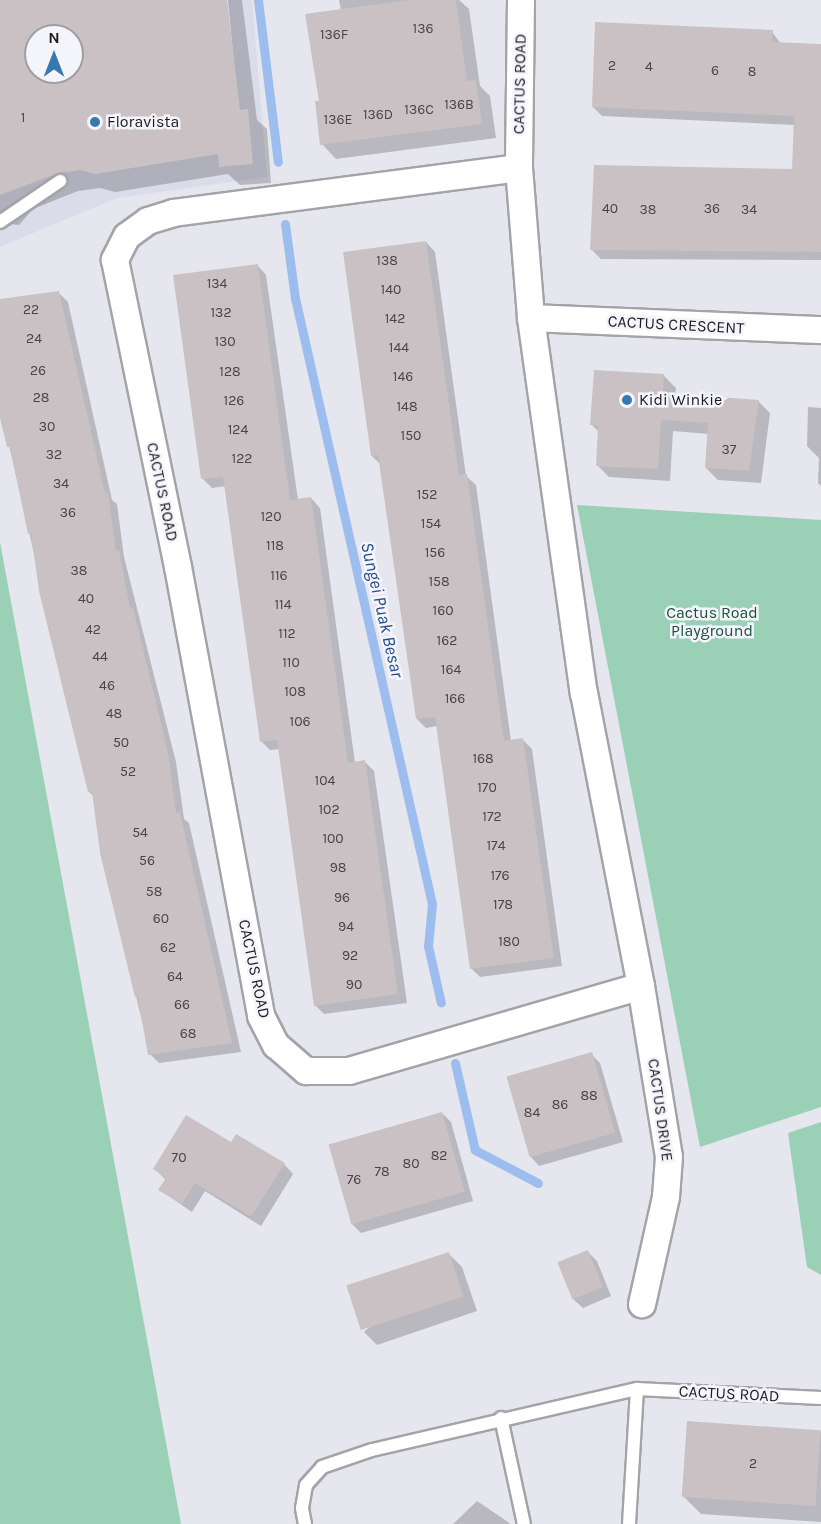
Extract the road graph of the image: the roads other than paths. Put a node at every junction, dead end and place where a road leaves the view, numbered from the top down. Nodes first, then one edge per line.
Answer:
1 (522, 0) edge
2 (519, 168) junction
3 (60, 181) dead end
4 (0, 222) edge
5 (531, 318) junction
6 (821, 330) edge
7 (641, 986) junction
8 (642, 1304) dead end
9 (637, 1389) junction
10 (821, 1398) edge
11 (501, 1418) junction
12 (305, 1524) edge
13 (524, 1524) edge
14 (629, 1524) edge

1 - 2 street, CACTUS ROAD
2 - 5 street, CACTUS ROAD
2 - 7 street, CACTUS ROAD
3 - 4 lane
5 - 6 street, CACTUS CRESCENT
5 - 7 street, CACTUS ROAD
7 - 8 street, CACTUS DRIVE
9 - 10 lane, CACTUS ROAD
9 - 11 lane
9 - 14 lane
11 - 12 lane
11 - 13 lane

